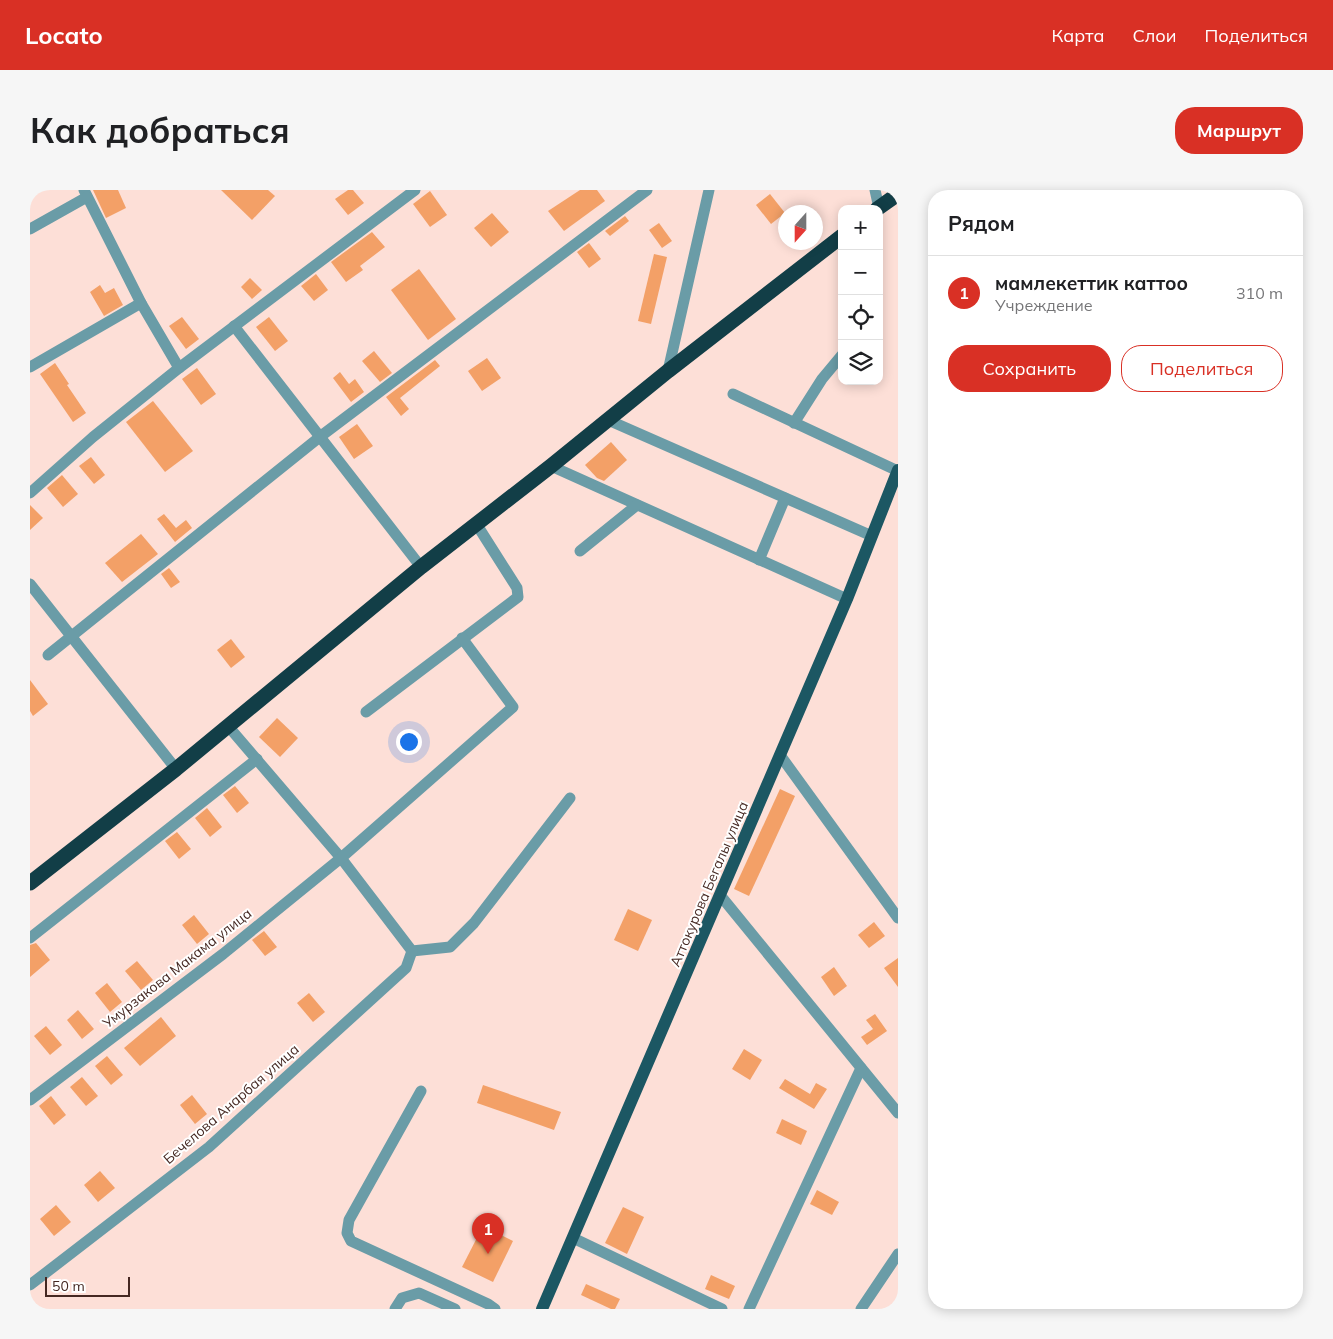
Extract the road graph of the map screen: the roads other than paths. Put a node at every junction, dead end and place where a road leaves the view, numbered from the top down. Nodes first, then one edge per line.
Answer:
1 (415, 190) edge
2 (648, 190) edge
3 (709, 190) edge
4 (876, 190) edge
5 (85, 193) edge
6 (898, 194) edge
7 (878, 205) edge
8 (882, 205) edge
9 (30, 229) edge
10 (838, 239) edge
11 (142, 303) junction
12 (234, 326) junction
13 (838, 360) edge
14 (30, 367) edge
15 (179, 368) junction
16 (668, 371) junction
17 (733, 394) dead end
18 (608, 420) junction
19 (794, 423) junction
20 (321, 436) junction
21 (551, 466) junction
22 (898, 471) edge
23 (30, 493) edge
24 (785, 498) junction
25 (637, 505) junction
26 (477, 525) junction
27 (872, 536) junction
28 (580, 551) dead end
29 (759, 560) junction
30 (421, 567) junction
31 (30, 584) edge
32 (847, 599) junction
33 (72, 636) junction
34 (462, 638) junction
35 (48, 655) dead end
36 (366, 712) dead end
37 (228, 726) junction
38 (780, 754) junction
39 (257, 759) junction
40 (176, 769) junction
41 (570, 798) dead end
42 (341, 858) junction
43 (30, 883) edge
44 (720, 895) junction
45 (898, 918) edge
46 (30, 938) edge
47 (412, 951) junction
48 (860, 1068) junction
49 (421, 1091) dead end
50 (30, 1100) edge
51 (898, 1113) edge
52 (573, 1238) junction
53 (898, 1254) edge
54 (30, 1285) edge
55 (395, 1309) edge
56 (456, 1309) edge
57 (495, 1309) edge
58 (542, 1309) edge
59 (722, 1309) edge
60 (748, 1309) edge
61 (861, 1309) edge

1 - 12 street
2 - 20 street
3 - 16 street
4 - 7 street
5 - 9 street
5 - 11 street
6 - 8 highway
10 - 16 highway
11 - 14 street
11 - 15 street
12 - 15 street
12 - 20 street
13 - 19 street
15 - 23 street
16 - 18 highway
17 - 19 street
18 - 21 highway
18 - 24 street
19 - 22 street
20 - 30 street
20 - 33 street
21 - 25 street
21 - 26 highway
22 - 27 main road, Аттокурова Бегалы улица
24 - 27 street
24 - 29 street
25 - 28 street
25 - 29 street
26 - 30 highway
26 - 34 street
27 - 32 main road, Аттокурова Бегалы улица
29 - 32 street
30 - 37 highway
31 - 33 street
32 - 38 main road, Аттокурова Бегалы улица
33 - 35 street
33 - 40 street
34 - 36 street
34 - 42 street, Умурзакова Макама улица
37 - 39 street
37 - 40 highway
38 - 44 main road, Аттокурова Бегалы улица
38 - 45 street
39 - 42 street
39 - 46 street
40 - 43 highway
41 - 47 street
42 - 47 street
42 - 50 street, Умурзакова Макама улица
44 - 48 street
44 - 52 main road, Аттокурова Бегалы улица
47 - 54 street, Бечелова Анарбая улица
48 - 51 street
48 - 60 street
49 - 57 street
52 - 58 main road, Аттокурова Бегалы улица
52 - 59 street
53 - 61 street
55 - 56 street

